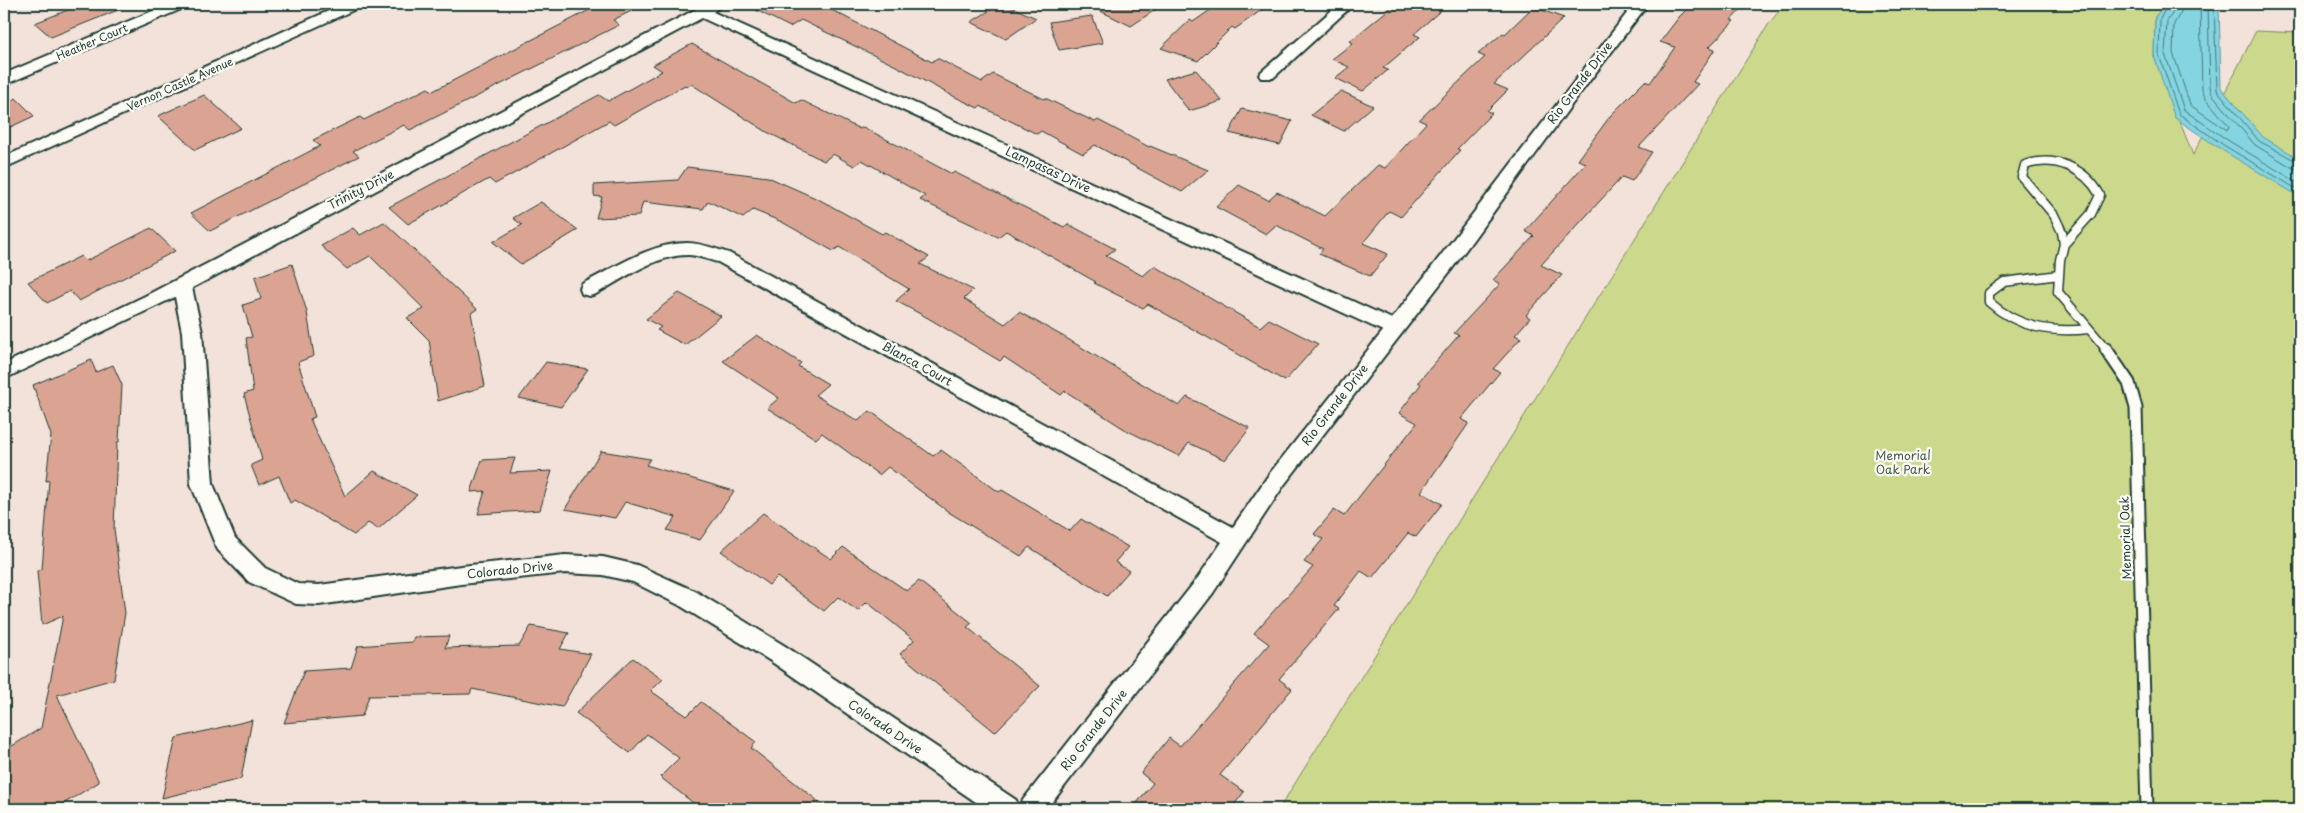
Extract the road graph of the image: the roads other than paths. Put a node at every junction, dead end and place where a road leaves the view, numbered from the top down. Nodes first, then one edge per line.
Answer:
1 (181, 4) edge
2 (355, 4) edge
3 (717, 4) edge
4 (1347, 4) edge
5 (1641, 4) edge
6 (701, 12) junction
7 (1267, 75) dead end
8 (4, 80) edge
9 (4, 163) edge
10 (2065, 243) junction
11 (2059, 275) junction
12 (182, 285) junction
13 (589, 289) dead end
14 (1394, 328) junction
15 (2089, 329) junction
16 (4, 372) edge
17 (1237, 540) junction
18 (1007, 809) edge
19 (1032, 809) edge
20 (2147, 809) edge

1 - 8 street, Heather Court
2 - 9 street, Vernon Castle Avenue
3 - 6 street, Trinity Drive
4 - 7 street
5 - 14 street, Rio Grande Drive
6 - 12 street, Trinity Drive
6 - 14 street, Lampasas Drive
10 - 10 lane
10 - 11 lane
11 - 15 lane, Memorial Oak
11 - 15 lane
12 - 16 street, Trinity Drive
12 - 18 street, Colorado Drive
13 - 17 street, Blanca Court
14 - 17 street, Rio Grande Drive
15 - 20 lane, Memorial Oak
17 - 19 street, Rio Grande Drive

